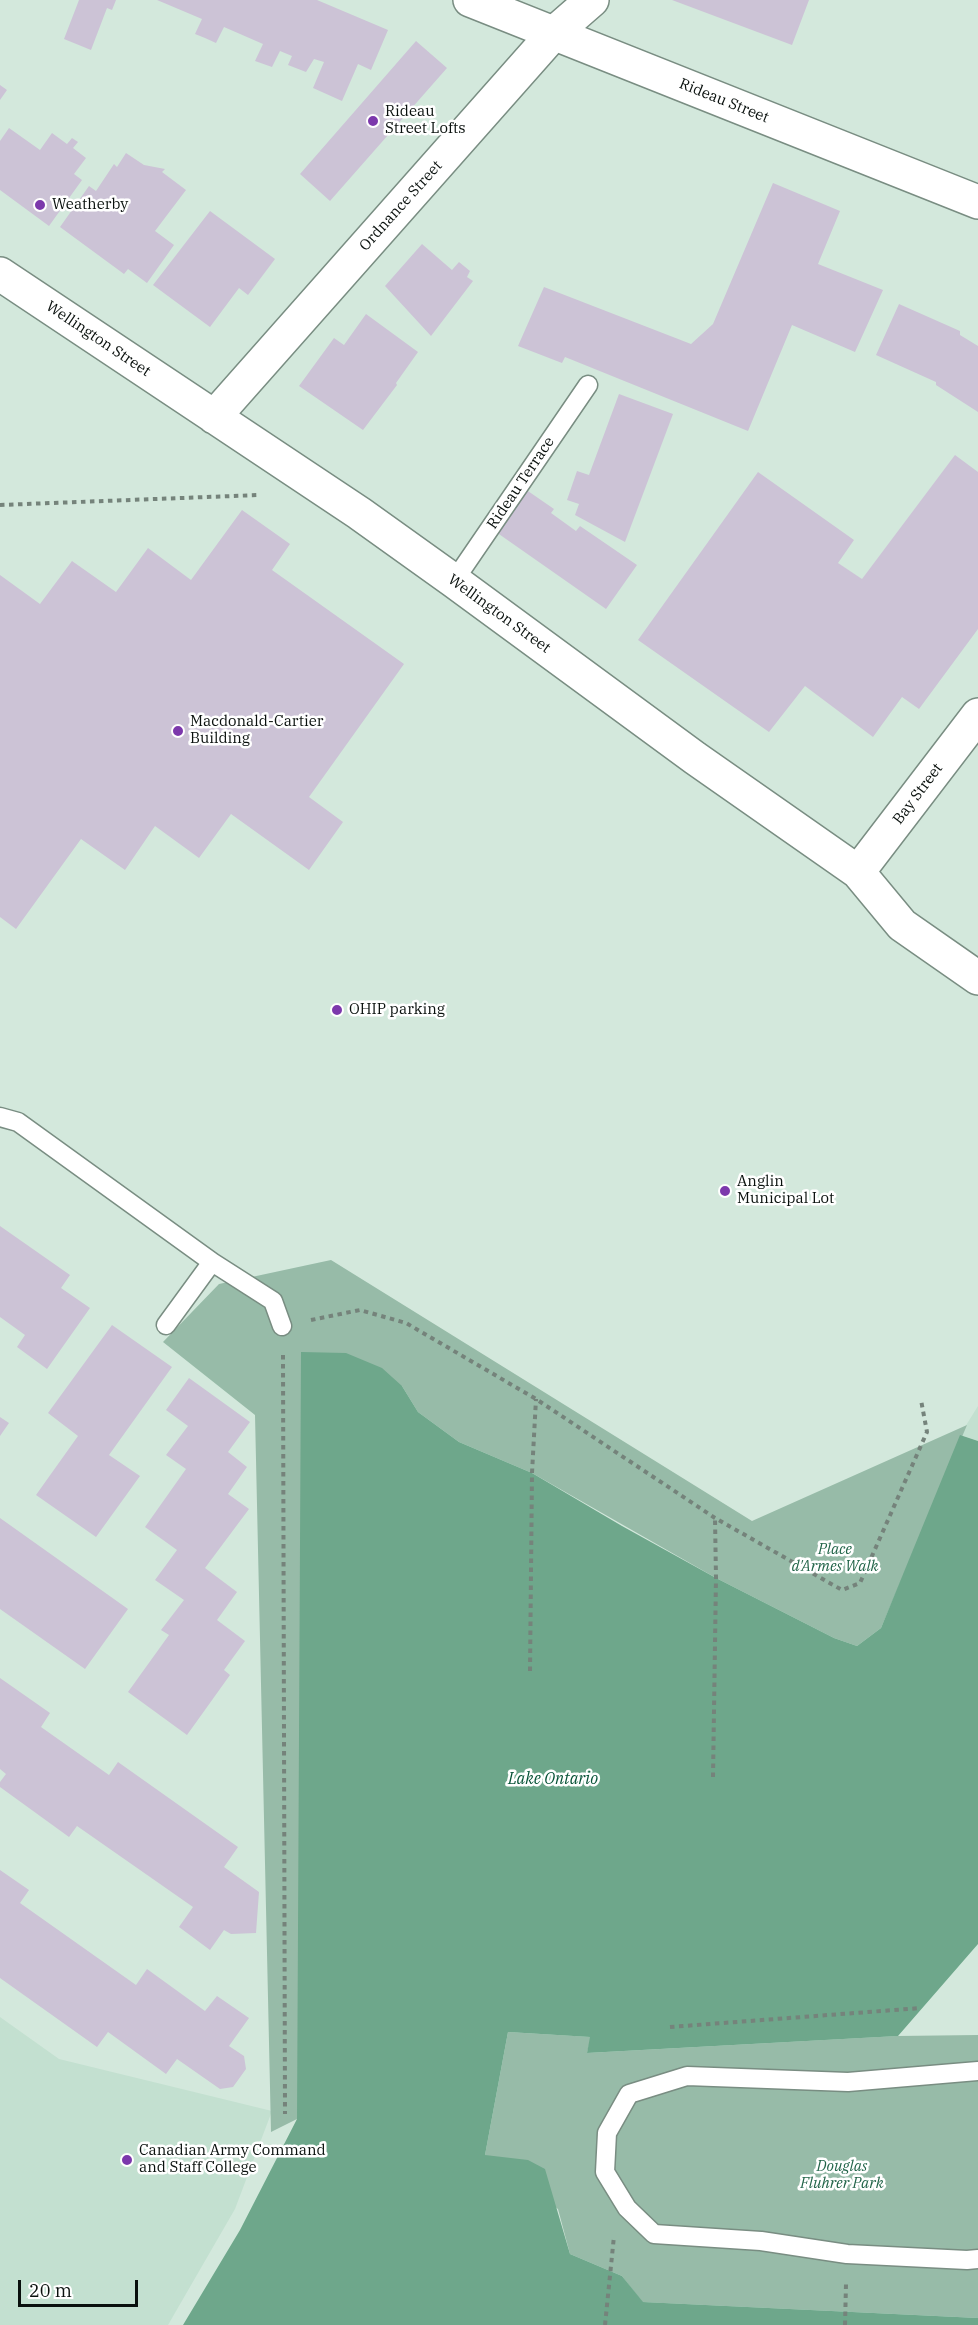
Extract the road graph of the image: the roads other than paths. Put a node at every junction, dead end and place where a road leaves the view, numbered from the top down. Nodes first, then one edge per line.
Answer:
1 (470, 0) edge
2 (592, 0) edge
3 (553, 34) junction
4 (978, 202) edge
5 (0, 274) edge
6 (588, 385) dead end
7 (214, 417) junction
8 (454, 581) junction
9 (978, 715) edge
10 (858, 873) junction
11 (978, 978) edge
12 (0, 1117) edge
13 (212, 1262) junction
14 (166, 1325) dead end
15 (282, 1326) road end
16 (978, 2071) edge
17 (978, 2259) edge

1 - 3 street, Rideau Street
2 - 3 street, Ordnance Street
3 - 4 street, Rideau Street
3 - 7 street, Ordnance Street
5 - 7 street, Wellington Street
6 - 8 lane, Rideau Terrace
7 - 8 street, Wellington Street
8 - 10 street, Wellington Street
9 - 10 street, Bay Street
10 - 11 street, Wellington Street
12 - 13 lane
13 - 14 lane
13 - 15 lane
16 - 17 lane

